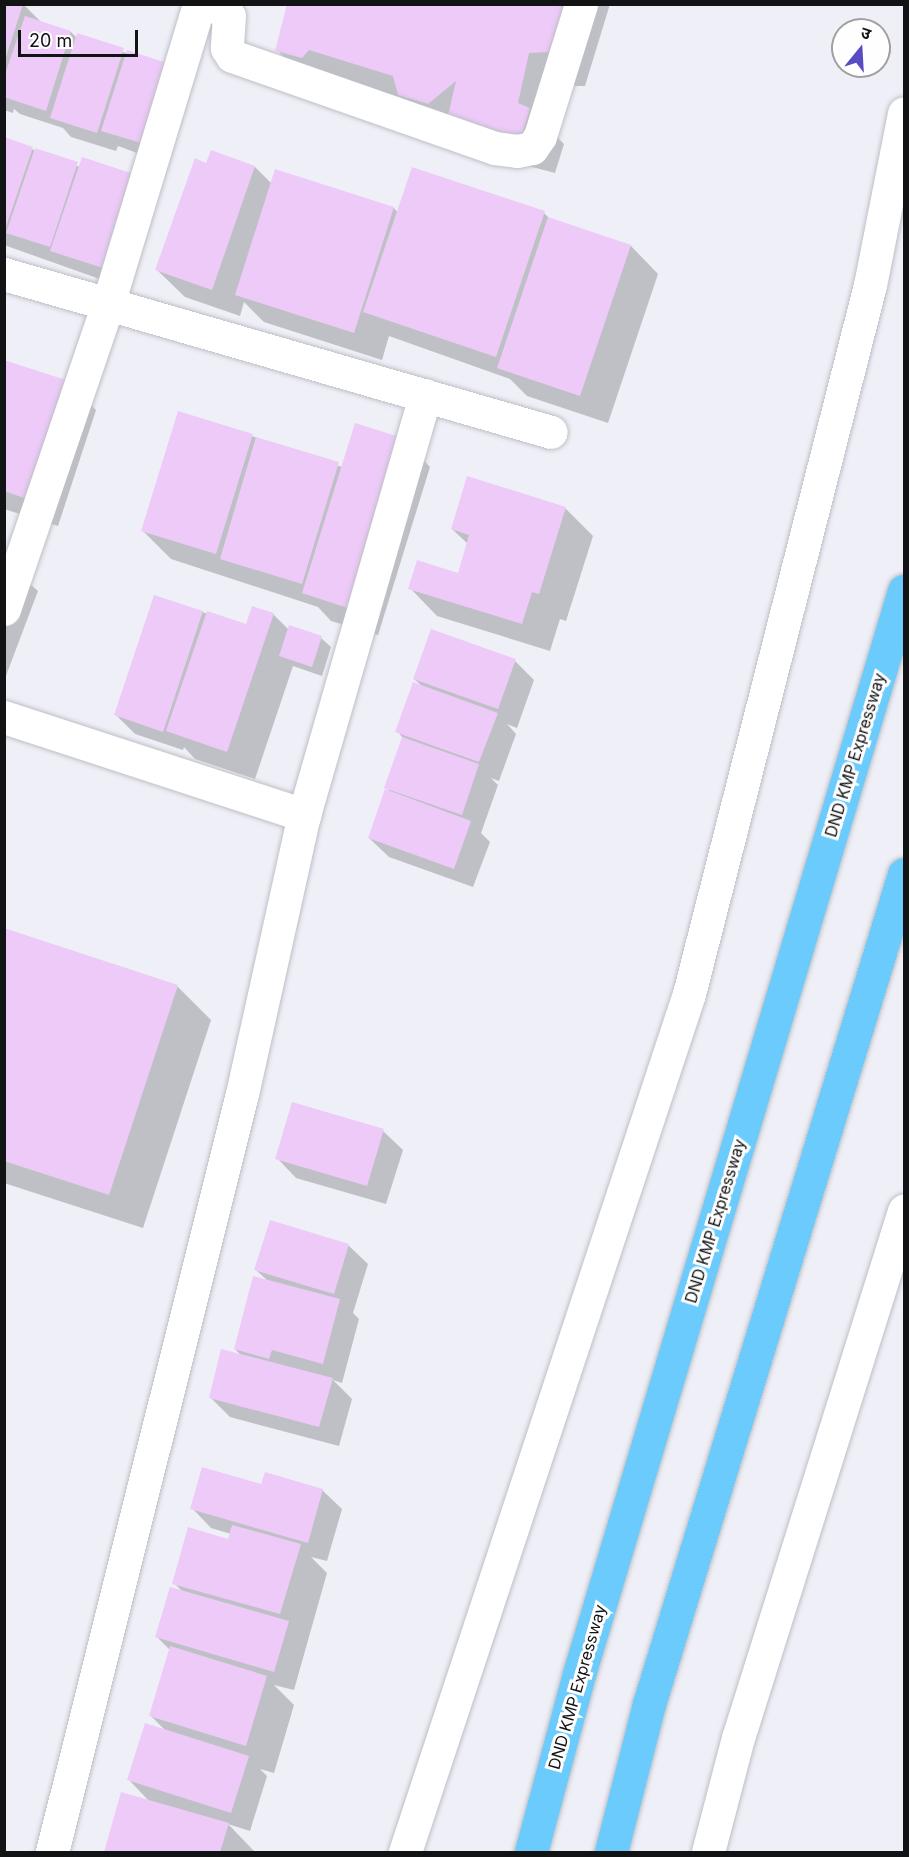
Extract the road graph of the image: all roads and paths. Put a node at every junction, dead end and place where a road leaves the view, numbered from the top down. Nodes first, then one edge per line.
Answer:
1 (199, 4) edge
2 (214, 4) edge
3 (580, 4) edge
4 (904, 113) edge
5 (4, 274) edge
6 (108, 304) junction
7 (425, 395) junction
8 (551, 432) dead end
9 (904, 591) edge
10 (4, 609) edge
11 (4, 717) edge
12 (304, 815) junction
13 (904, 874) edge
14 (904, 1212) edge
15 (52, 1852) edge
16 (405, 1852) edge
17 (531, 1852) edge
18 (611, 1852) edge
19 (708, 1852) edge

1 - 6 street
2 - 3 street
4 - 16 street
5 - 6 street
6 - 7 street
6 - 10 street
7 - 8 street
7 - 12 street
9 - 17 highway, DND KMP Expressway
11 - 12 street
12 - 15 street
13 - 18 highway
14 - 19 street

